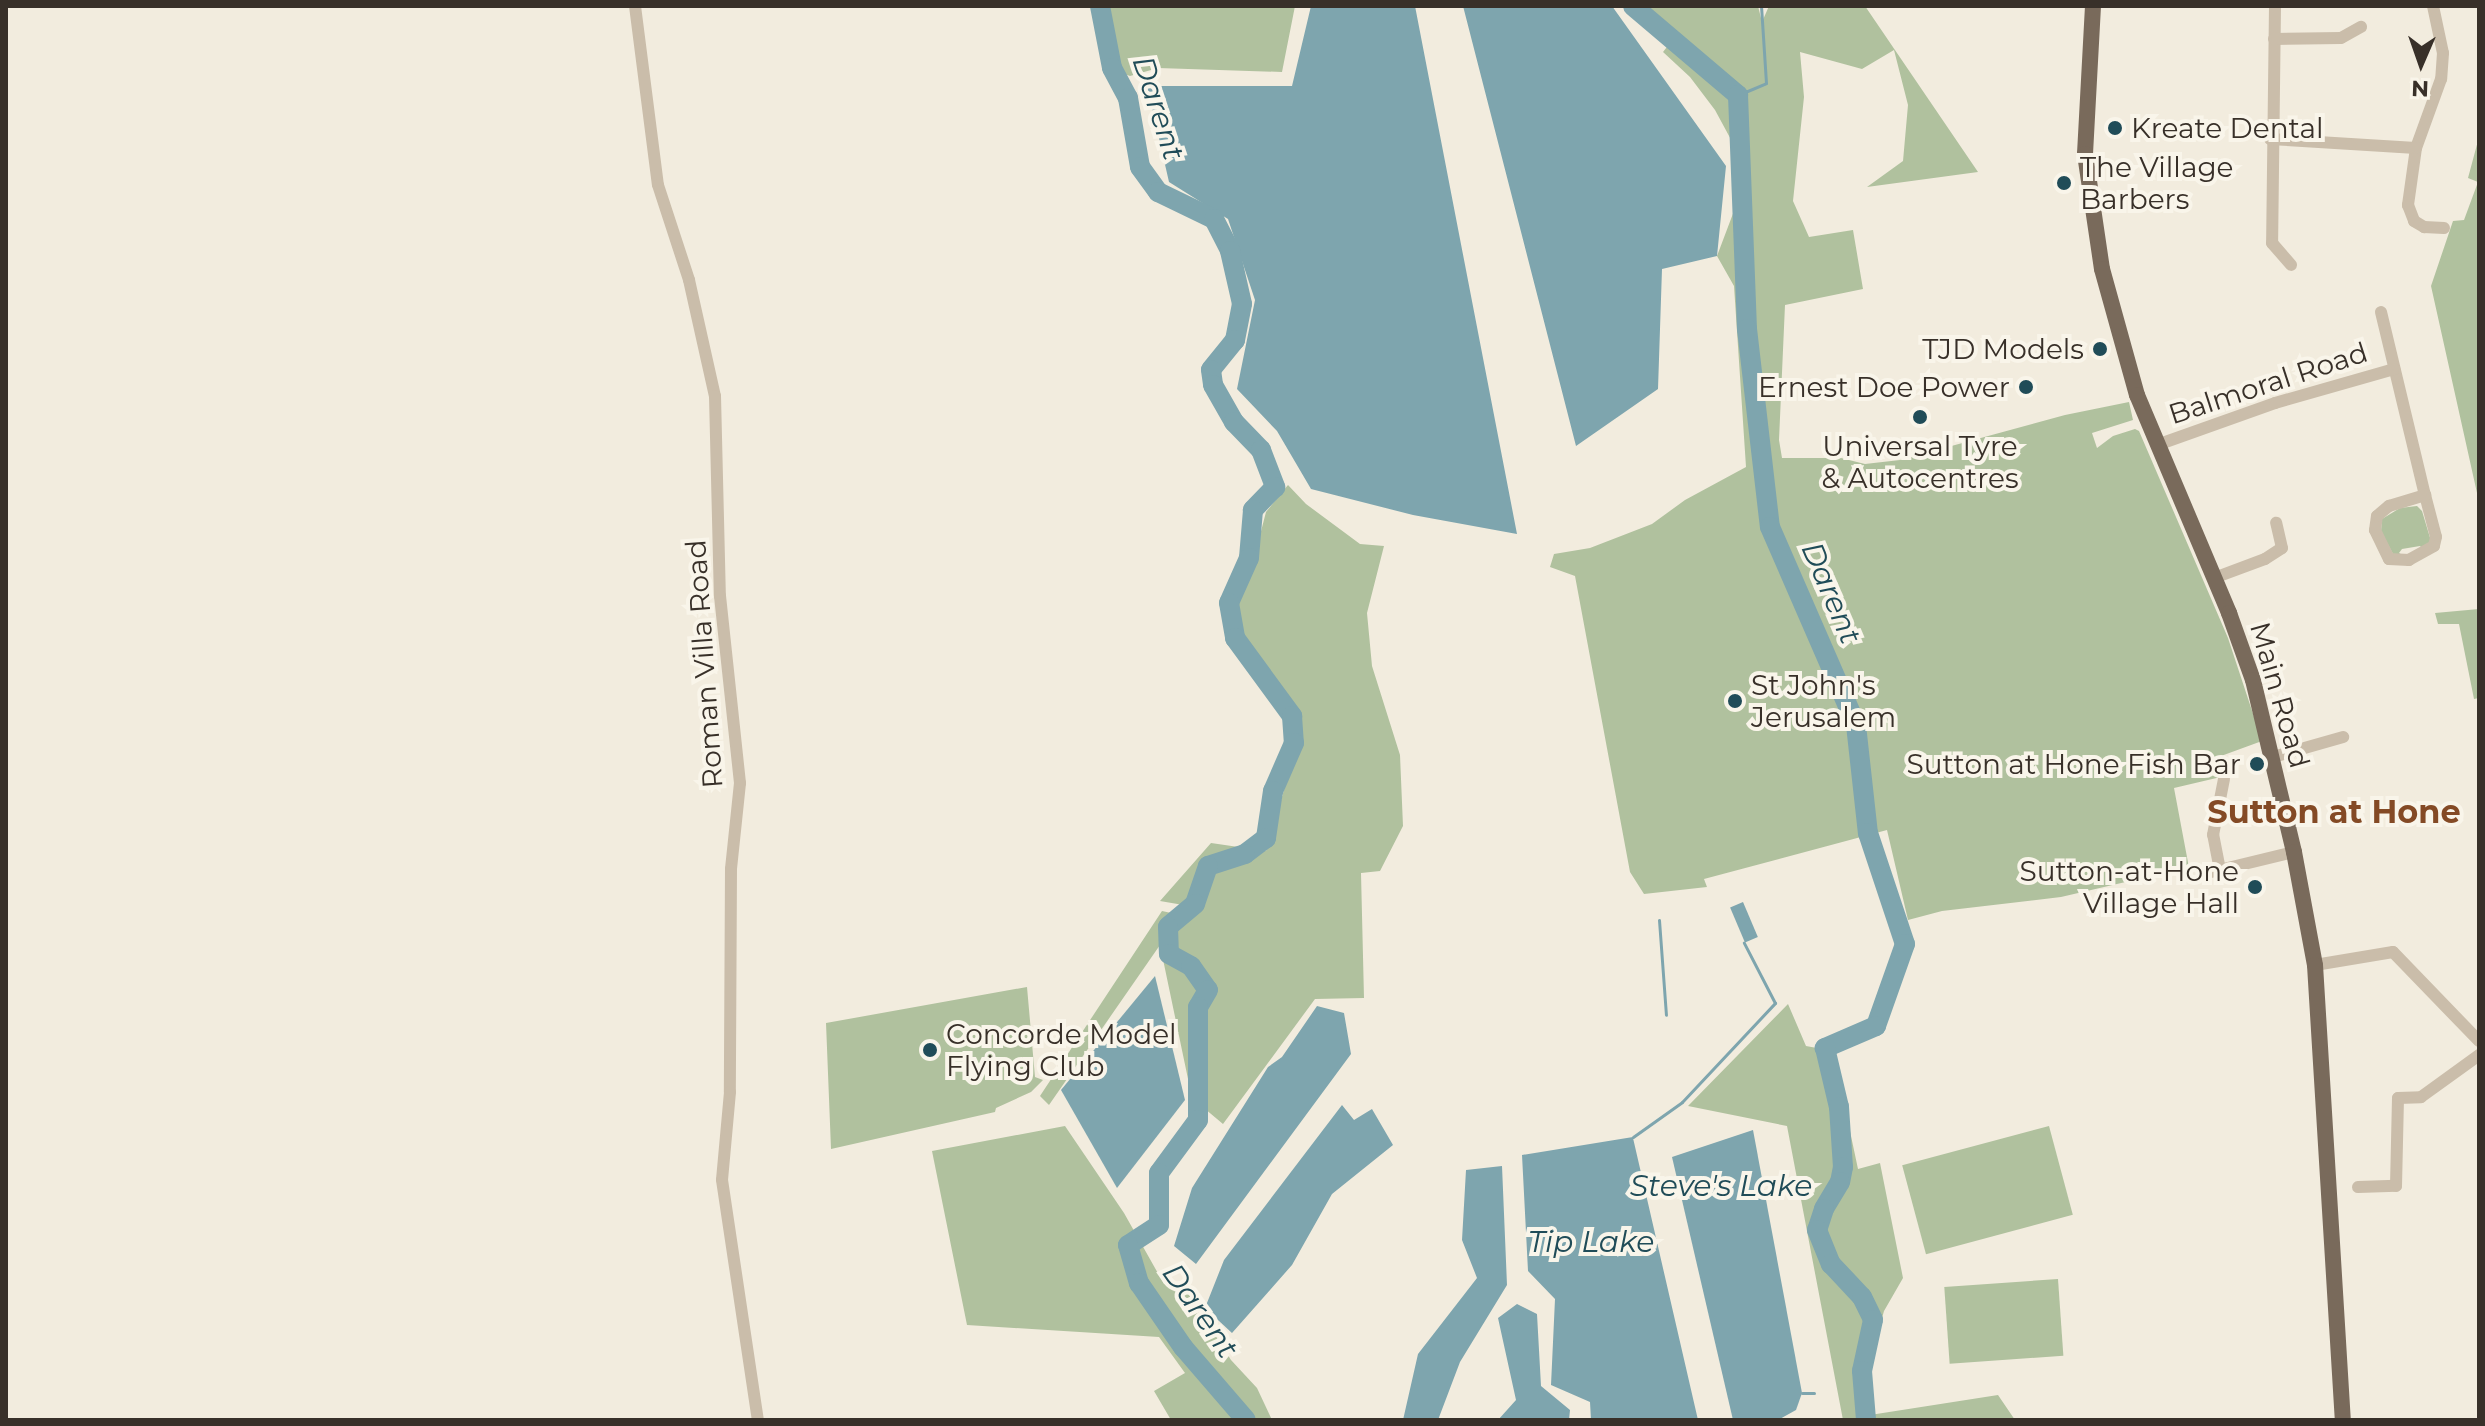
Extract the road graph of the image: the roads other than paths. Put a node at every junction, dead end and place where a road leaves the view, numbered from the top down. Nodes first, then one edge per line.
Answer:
1 (635, 6) edge
2 (2093, 6) edge
3 (2275, 6) edge
4 (2433, 6) edge
5 (2361, 27) dead end
6 (2274, 39) junction
7 (2270, 139) junction
8 (2416, 148) junction
9 (2444, 228) dead end
10 (2291, 265) dead end
11 (2381, 312) dead end
12 (2394, 369) junction
13 (2157, 445) junction
14 (2425, 495) junction
15 (2276, 523) dead end
16 (2214, 578) junction
17 (2343, 737) dead end
18 (2273, 757) junction
19 (2224, 779) dead end
20 (2294, 852) junction
21 (2220, 870) junction
22 (2203, 874) dead end
23 (2315, 965) junction
24 (2479, 1041) edge
25 (2479, 1055) edge
26 (2358, 1187) dead end
27 (758, 1420) edge
28 (2343, 1420) edge

1 - 27 street, Roman Villa Road
2 - 13 main road, Main Road
3 - 6 street
4 - 8 street
5 - 6 street
6 - 7 street
7 - 8 street
7 - 10 street
8 - 9 street
11 - 12 street, Balmoral Road
12 - 13 street, Balmoral Road
12 - 14 street, Balmoral Road
13 - 16 main road, Main Road
14 - 14 street, Balmoral Road
15 - 16 street
16 - 18 main road, Main Road
17 - 18 street
18 - 20 main road, Main Road
19 - 21 street
20 - 21 street
20 - 23 main road, Main Road
21 - 22 street
23 - 24 street
23 - 28 main road, Main Road
25 - 26 street

